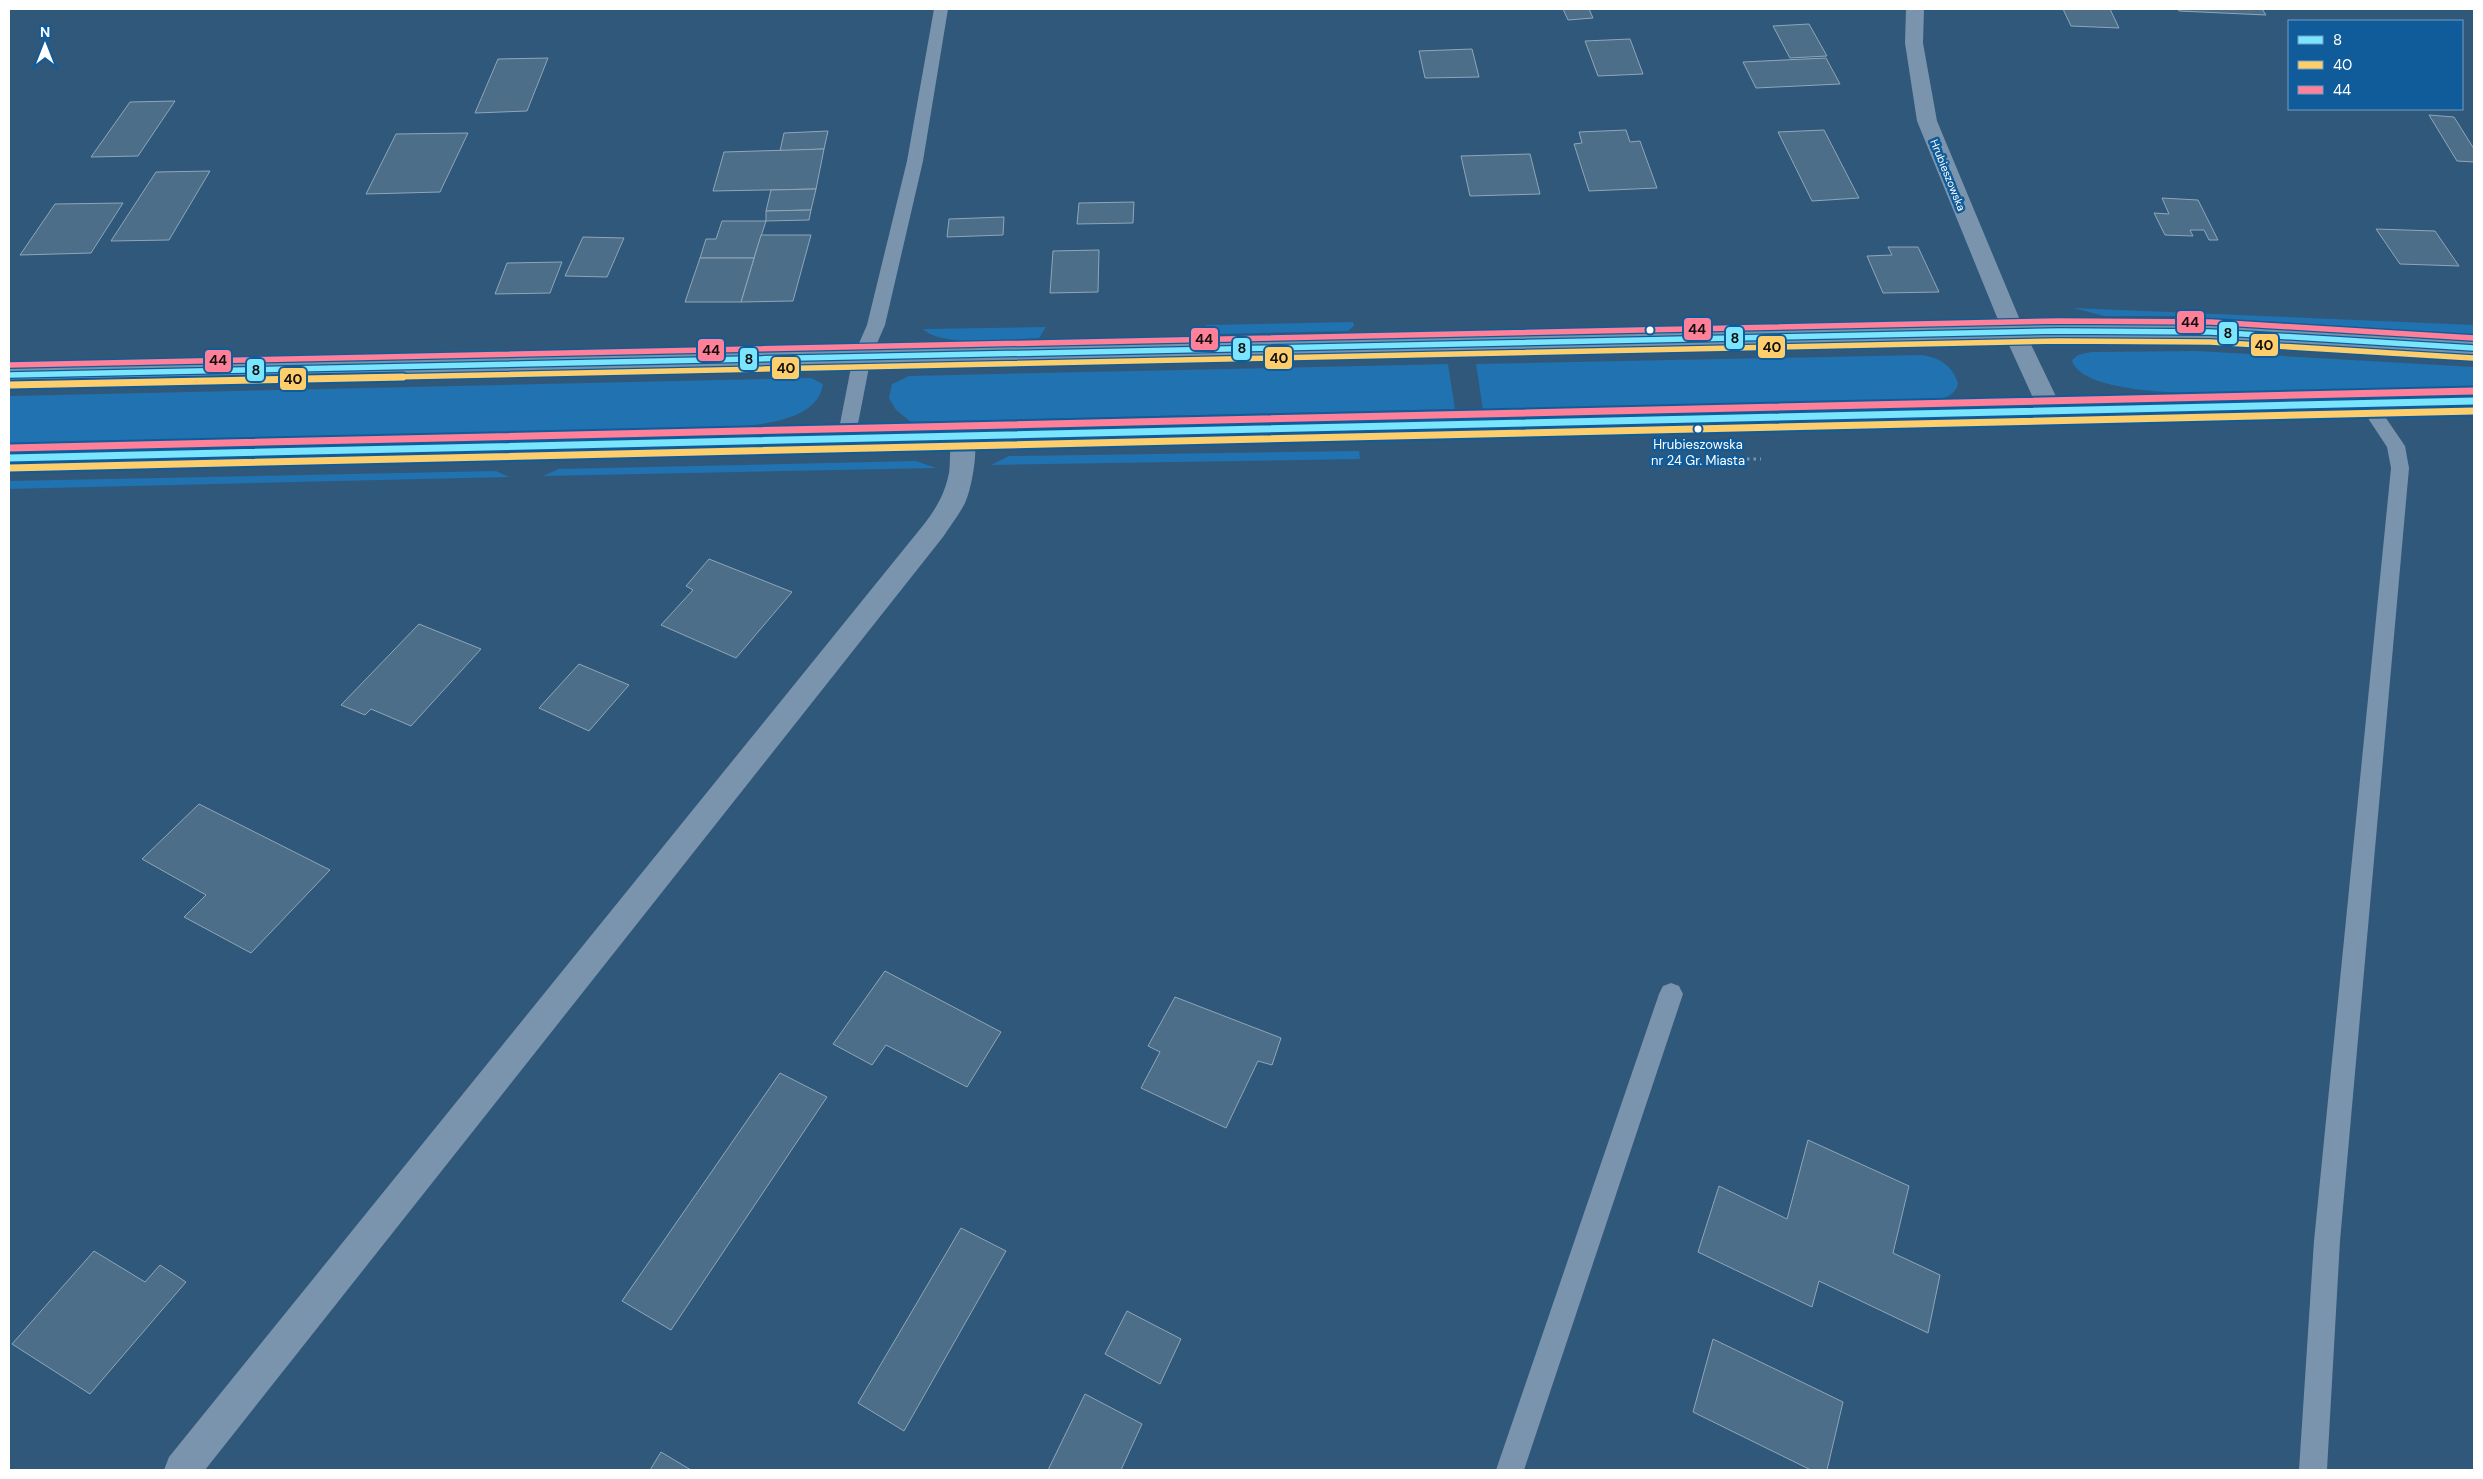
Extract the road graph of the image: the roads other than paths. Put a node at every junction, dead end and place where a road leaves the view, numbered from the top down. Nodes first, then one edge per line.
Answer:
1 (941, 9) edge
2 (1915, 9) edge
3 (2014, 332) junction
4 (2474, 348) edge
5 (862, 357) junction
6 (9, 375) edge
7 (2474, 401) edge
8 (2366, 403) junction
9 (2051, 411) junction
10 (964, 436) junction
11 (846, 439) junction
12 (9, 458) edge
13 (1671, 994) dead end
14 (182, 1470) edge
15 (1510, 1470) edge
16 (2313, 1470) edge

1 - 5 lane
2 - 3 street, Hrubieszowska
3 - 4 main road
3 - 5 main road
3 - 9 street, Hrubieszowska
5 - 6 main road
5 - 11 lane
7 - 8 main road
8 - 9 main road
8 - 16 lane
9 - 10 main road
10 - 11 main road
10 - 14 street
11 - 12 main road
13 - 15 lane

